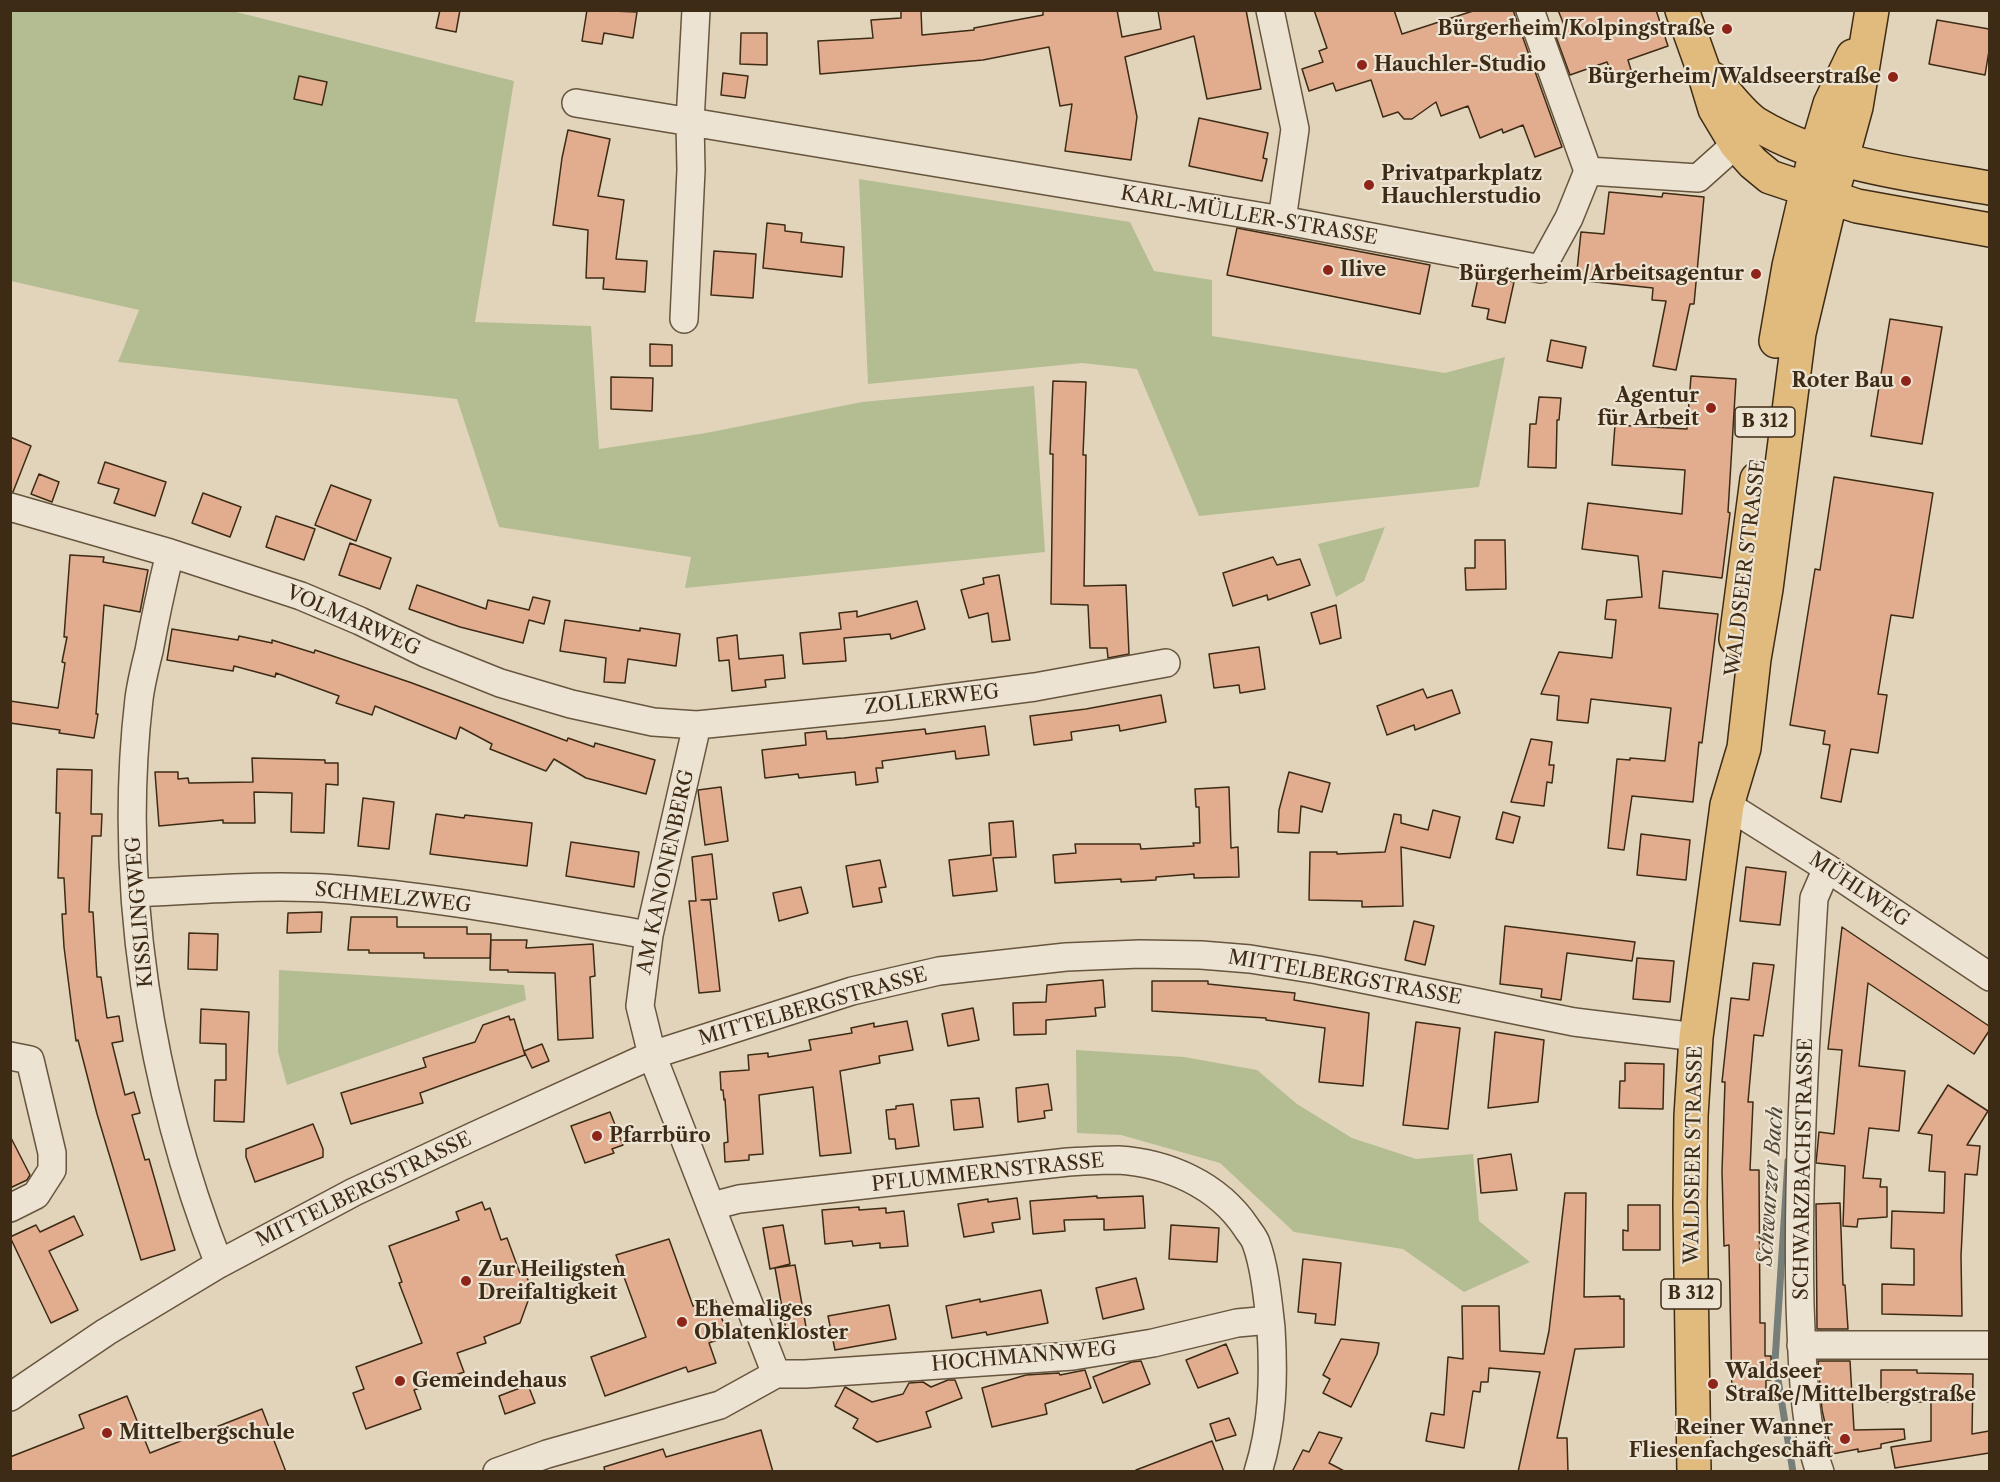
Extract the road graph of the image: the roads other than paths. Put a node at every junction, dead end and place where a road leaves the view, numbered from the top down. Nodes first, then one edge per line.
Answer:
1 (696, 10) edge
2 (1270, 10) edge
3 (1530, 10) edge
4 (1682, 10) edge
5 (1871, 17) edge
6 (1702, 66) junction
7 (576, 103) dead end
8 (690, 122) junction
9 (1736, 144) junction
10 (1829, 154) junction
11 (1588, 171) junction
12 (1989, 188) edge
13 (1818, 194) junction
14 (1282, 220) junction
15 (1989, 230) edge
16 (684, 319) dead end
17 (10, 507) edge
18 (170, 553) junction
19 (1166, 663) dead end
20 (697, 725) junction
21 (1727, 805) junction
22 (1827, 868) junction
23 (135, 893) junction
24 (649, 935) junction
25 (1989, 977) edge
26 (1696, 1037) junction
27 (652, 1055) junction
28 (10, 1056) edge
29 (712, 1206) junction
30 (10, 1208) edge
31 (219, 1264) junction
32 (1270, 1320) junction
33 (1989, 1344) edge
34 (1801, 1345) junction
35 (776, 1374) junction
36 (10, 1397) edge
37 (497, 1472) edge
38 (1258, 1472) edge
39 (1694, 1472) edge
40 (1820, 1472) edge

1 - 8 street
2 - 14 street
3 - 11 street
4 - 6 main road
5 - 10 main road, WALDSEER STRASSE
6 - 9 main road
6 - 10 main road
7 - 8 street, KARL-MÜLLER-STRASSE
8 - 14 street, KARL-MÜLLER-STRASSE
8 - 16 street
9 - 11 street
9 - 13 main road
10 - 12 main road
10 - 13 main road, WALDSEER STRASSE / B 312
11 - 14 street, KARL-MÜLLER-STRASSE
13 - 15 main road
13 - 21 main road, WALDSEER STRASSE / B 312
17 - 18 street, VOLMARWEG
18 - 20 street, VOLMARWEG
18 - 23 street, KISSLINGWEG
19 - 20 street, ZOLLERWEG
20 - 24 street, AM KANONENBERG
21 - 22 street, MÜHLWEG
21 - 26 main road, WALDSEER STRASSE / B 312
22 - 25 street, MÜHLWEG
22 - 34 street, SCHWARZBACHSTRASSE
23 - 24 street, SCHMELZWEG
23 - 31 street, KISSLINGWEG
24 - 27 street, AM KANONENBERG
26 - 27 street, MITTELBERGSTRASSE
26 - 39 main road, WALDSEER STRASSE / B 312
27 - 29 street, AM KANONENBERG
27 - 31 street, MITTELBERGSTRASSE
28 - 30 street
29 - 32 street, PFLUMMERNSTRASSE
29 - 35 street, AM KANONENBERG
31 - 36 street, MITTELBERGSTRASSE
32 - 35 street, HOCHMANNWEG
32 - 38 street, PFLUMMERNSTRASSE
33 - 34 street
34 - 40 street, SCHWARZBACHSTRASSE
35 - 37 street

